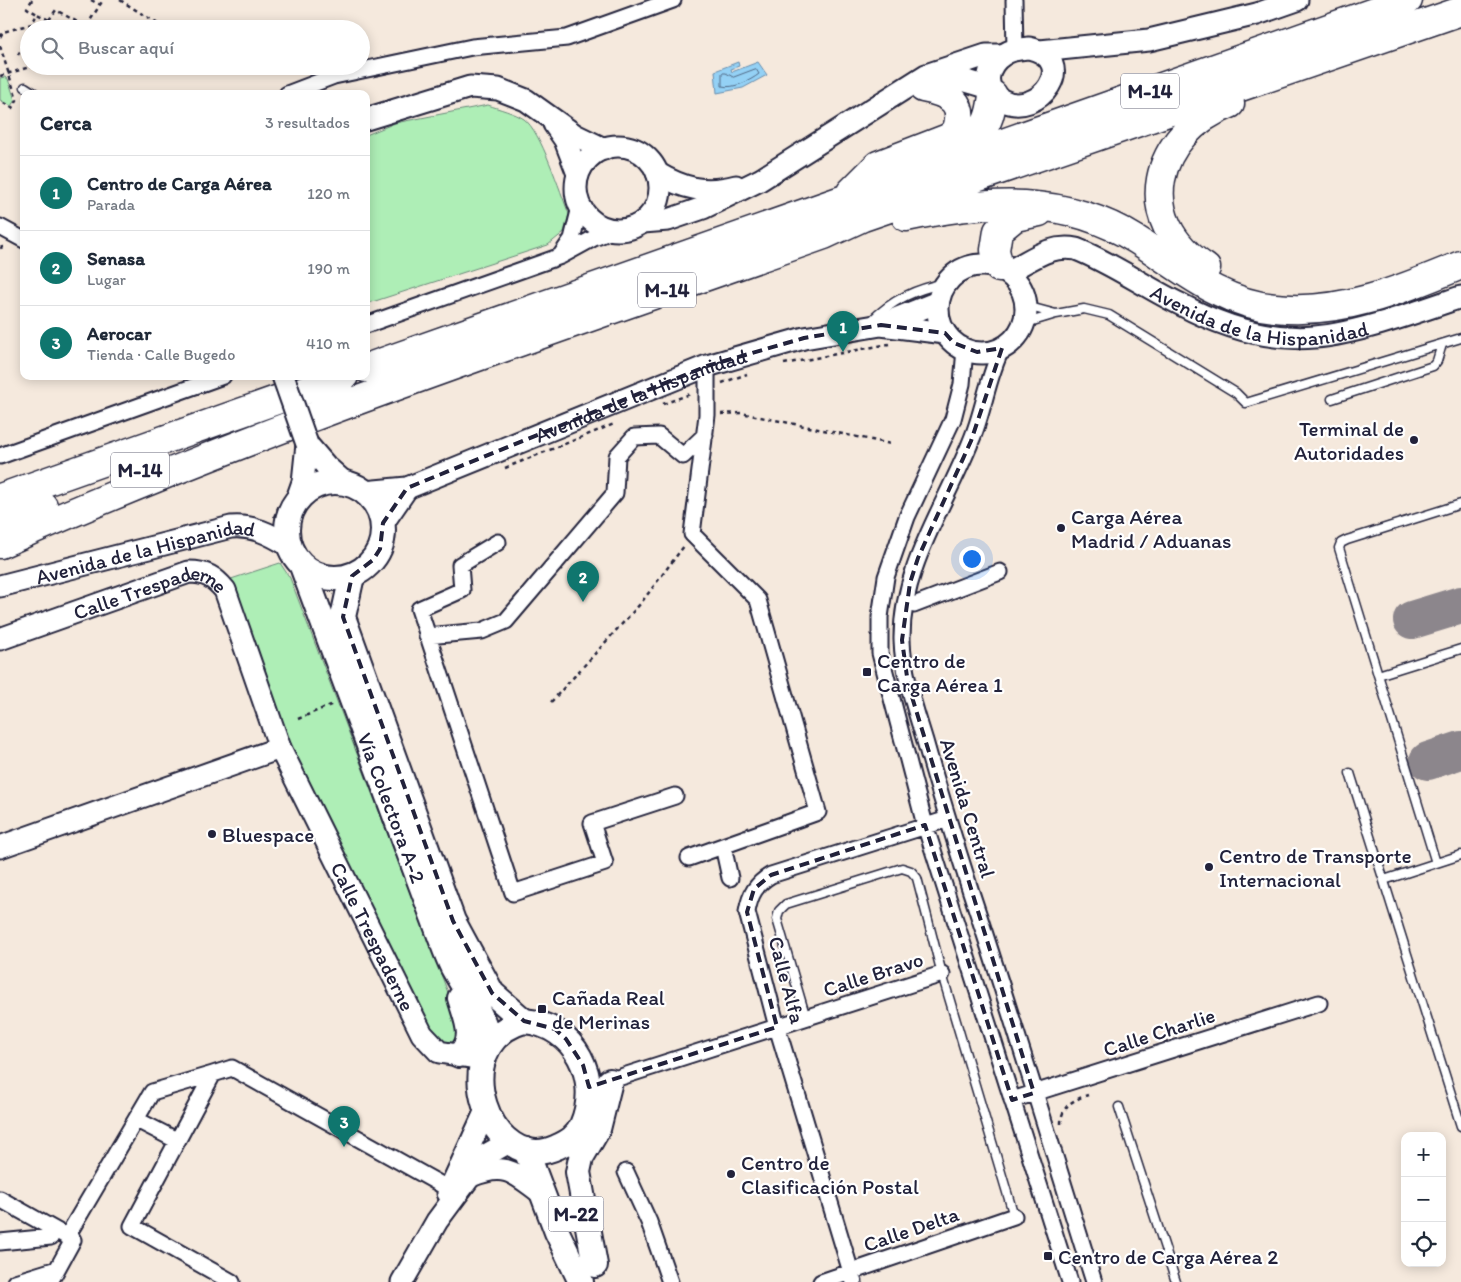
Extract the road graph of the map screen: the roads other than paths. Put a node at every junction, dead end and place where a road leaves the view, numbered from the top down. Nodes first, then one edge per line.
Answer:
1 (673, 0) edge
2 (1014, 0) edge
3 (1297, 0) edge
4 (1408, 0) edge
5 (1256, 7) edge
6 (1461, 11) edge
7 (1105, 45) junction
8 (1040, 51) junction
9 (1009, 52) junction
10 (1300, 67) junction
11 (370, 68) edge
12 (339, 75) edge
13 (1053, 80) junction
14 (25, 88) dead end
15 (923, 88) junction
16 (29, 90) edge
17 (297, 90) edge
18 (991, 91) junction
19 (889, 100) junction
20 (370, 118) edge
21 (549, 118) junction
22 (604, 149) junction
23 (657, 173) junction
24 (578, 174) junction
25 (760, 180) junction
26 (893, 182) junction
27 (844, 198) junction
28 (580, 207) junction
29 (1065, 210) junction
30 (643, 222) junction
31 (614, 230) junction
32 (824, 235) junction
33 (1065, 247) junction
34 (1461, 250) edge
35 (560, 256) junction
36 (1461, 265) edge
37 (1003, 270) junction
38 (946, 283) junction
39 (1461, 297) edge
40 (938, 302) junction
41 (1024, 309) junction
42 (1056, 314) junction
43 (370, 325) edge
44 (872, 326) junction
45 (945, 333) junction
46 (1461, 338) edge
47 (1442, 344) junction
48 (1002, 348) junction
49 (965, 349) junction
50 (707, 366) junction
51 (370, 367) edge
52 (212, 380) edge
53 (285, 380) edge
54 (333, 380) edge
55 (1332, 399) dead end
56 (283, 428) junction
57 (705, 435) junction
58 (307, 444) junction
59 (0, 456) edge
60 (355, 488) junction
61 (407, 488) junction
62 (0, 498) edge
63 (298, 499) junction
64 (1461, 504) edge
65 (0, 523) edge
66 (382, 523) junction
67 (498, 542) dead end
68 (0, 544) edge
69 (288, 545) junction
70 (302, 566) junction
71 (1000, 572) dead end
72 (352, 576) junction
73 (0, 586) edge
74 (914, 605) dead end
75 (428, 636) junction
76 (0, 639) edge
77 (1461, 649) edge
78 (1378, 675) junction
79 (280, 748) junction
80 (1350, 773) dead end
81 (675, 796) dead end
82 (948, 819) junction
83 (925, 825) junction
84 (723, 846) junction
85 (0, 847) edge
86 (1461, 855) edge
87 (689, 858) dead end
88 (1436, 863) junction
89 (730, 878) dead end
90 (1384, 880) junction
91 (452, 965) junction
92 (942, 974) junction
93 (1318, 1003) dead end
94 (806, 1018) junction
95 (524, 1021) junction
96 (777, 1027) junction
97 (487, 1051) junction
98 (459, 1055) junction
99 (213, 1074) junction
100 (599, 1084) junction
101 (1034, 1093) junction
102 (1012, 1100) junction
103 (1119, 1107) dead end
104 (486, 1110) junction
105 (137, 1120) junction
106 (1461, 1126) edge
107 (176, 1140) junction
108 (570, 1141) junction
109 (518, 1146) junction
110 (626, 1172) dead end
111 (471, 1176) junction
112 (449, 1189) junction
113 (544, 1195) junction
114 (0, 1198) edge
115 (1014, 1216) joint
116 (437, 1221) junction
117 (51, 1237) dead end
118 (73, 1240) junction
119 (0, 1242) edge
120 (54, 1276) edge
121 (593, 1276) edge
122 (853, 1277) edge
123 (15, 1282) edge
124 (232, 1282) edge
125 (402, 1282) edge
126 (670, 1282) edge
127 (821, 1282) edge
128 (1070, 1282) edge
129 (1094, 1282) edge
130 (1176, 1282) edge

1 - 11 street
2 - 9 street
3 - 5 street
4 - 26 highway, M-14
5 - 7 street
6 - 10 highway, M-14
7 - 8 street
7 - 13 street
8 - 9 street
8 - 13 street
9 - 18 street
9 - 19 street
10 - 32 highway, M-14
10 - 34 highway
12 - 17 street
13 - 18 street
14 - 16 lane
15 - 18 street
15 - 19 street
15 - 27 highway
18 - 26 highway
19 - 25 street
20 - 21 street
21 - 22 street
21 - 24 street
22 - 23 street
22 - 24 street
23 - 25 street
23 - 30 street
24 - 28 street
25 - 30 street
26 - 27 highway, M-14
27 - 51 highway, M-14
28 - 31 street
28 - 35 street
29 - 32 highway
29 - 36 highway
29 - 37 highway
30 - 31 street
31 - 35 street
32 - 56 highway, M-14
33 - 37 street
33 - 39 street, Avenida de la Hispanidad
33 - 41 street
35 - 43 street
37 - 38 street
37 - 41 street
38 - 40 street
38 - 44 lane
40 - 44 street, Avenida de la Hispanidad
40 - 45 street
41 - 42 lane
41 - 42 lane
41 - 48 street
42 - 47 lane
44 - 45 street, Avenida de la Hispanidad
44 - 50 street, Avenida de la Hispanidad
45 - 49 street
46 - 47 lane
47 - 55 lane
48 - 49 street
48 - 82 street, Avenida Central
49 - 83 street, Avenida Central
50 - 57 street
50 - 61 street, Avenida de la Hispanidad
52 - 59 street
53 - 58 street, bridge
54 - 62 highway, M-14
56 - 65 highway, M-14
56 - 68 highway
57 - 75 street
57 - 84 street
58 - 60 street
58 - 63 street
60 - 61 street, Avenida de la Hispanidad
60 - 63 main road
60 - 66 main road
61 - 66 street
63 - 69 main road
64 - 78 lane
66 - 72 main road
67 - 75 street
69 - 70 main road
69 - 73 street, Avenida de la Hispanidad
70 - 72 main road
70 - 91 main road, Vía Colectora A-2
71 - 74 street
72 - 95 main road, Vía Colectora A-2
75 - 81 street
76 - 79 street, Calle Trespaderne
77 - 78 lane
78 - 88 lane
79 - 85 street
79 - 98 street, Calle Trespaderne
80 - 90 lane
82 - 83 street, Calle Alfa
82 - 101 street, Avenida Central
83 - 96 street, Calle Alfa
83 - 102 street, Avenida Central
84 - 87 street
84 - 89 street
86 - 88 lane
88 - 90 lane
90 - 106 lane
91 - 97 main road, Vía Colectora A-2
91 - 98 main road
92 - 94 street, Calle Bravo
92 - 94 lane
92 - 115 lane
93 - 101 street, Calle Charlie
94 - 96 street, Calle Bravo
95 - 97 main road
95 - 100 main road
96 - 100 street, Calle Bravo
96 - 122 street, Calle Alfa
97 - 98 street, Calle Trespaderne
97 - 104 main road
99 - 105 street
99 - 107 street
99 - 112 street
100 - 108 main road
100 - 121 main road
101 - 102 street, Calle Charlie
101 - 129 street, Avenida Central
102 - 128 street, Avenida Central
103 - 130 lane
104 - 109 main road
104 - 112 street
105 - 107 street
105 - 118 street
107 - 124 street
108 - 109 main road
108 - 121 main road, M-22
109 - 111 street
109 - 113 main road, M-22
110 - 126 street
111 - 113 street
111 - 116 street
112 - 116 street
113 - 121 main road, M-22
114 - 118 street
115 - 122 street, Calle Delta
116 - 125 street
117 - 119 street
118 - 120 street
120 - 123 street
122 - 127 street, Calle Delta

